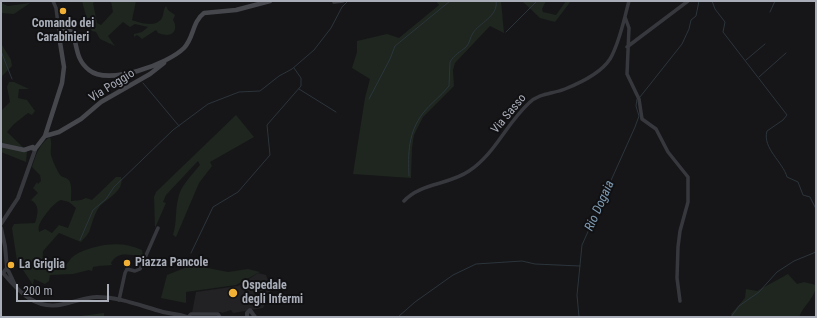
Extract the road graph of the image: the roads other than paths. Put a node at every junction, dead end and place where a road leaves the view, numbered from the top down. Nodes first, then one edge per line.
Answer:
1 (53, 1) edge
2 (270, 1) edge
3 (343, 1) edge
4 (629, 1) edge
5 (688, 1) edge
6 (334, 2) dead end
7 (625, 17) junction
8 (59, 32) junction
9 (627, 47) junction
10 (166, 61) junction
11 (45, 136) junction
12 (1, 145) edge
13 (34, 149) junction
14 (404, 201) dead end
15 (1, 224) edge
16 (1, 228) edge
17 (158, 228) dead end
18 (1, 235) edge
19 (7, 268) junction
20 (2, 272) edge
21 (15, 285) junction
22 (119, 300) junction
23 (680, 301) dead end
24 (175, 316) edge
25 (187, 317) edge
26 (220, 317) edge
27 (247, 317) edge
28 (255, 317) edge

1 - 8 street
2 - 10 main road, Via Poggio
3 - 6 street
4 - 7 street, Via Sasso
5 - 9 street
7 - 9 street
7 - 14 street, Via Sasso
8 - 10 main road
8 - 11 main road
9 - 23 street
10 - 11 main road, Via Poggio
11 - 13 main road
12 - 13 main road
13 - 15 street
16 - 18 street
17 - 22 street
18 - 19 street
19 - 20 street
19 - 21 street
20 - 21 street
21 - 22 street
22 - 24 street
24 - 25 street
25 - 26 street
27 - 28 street

